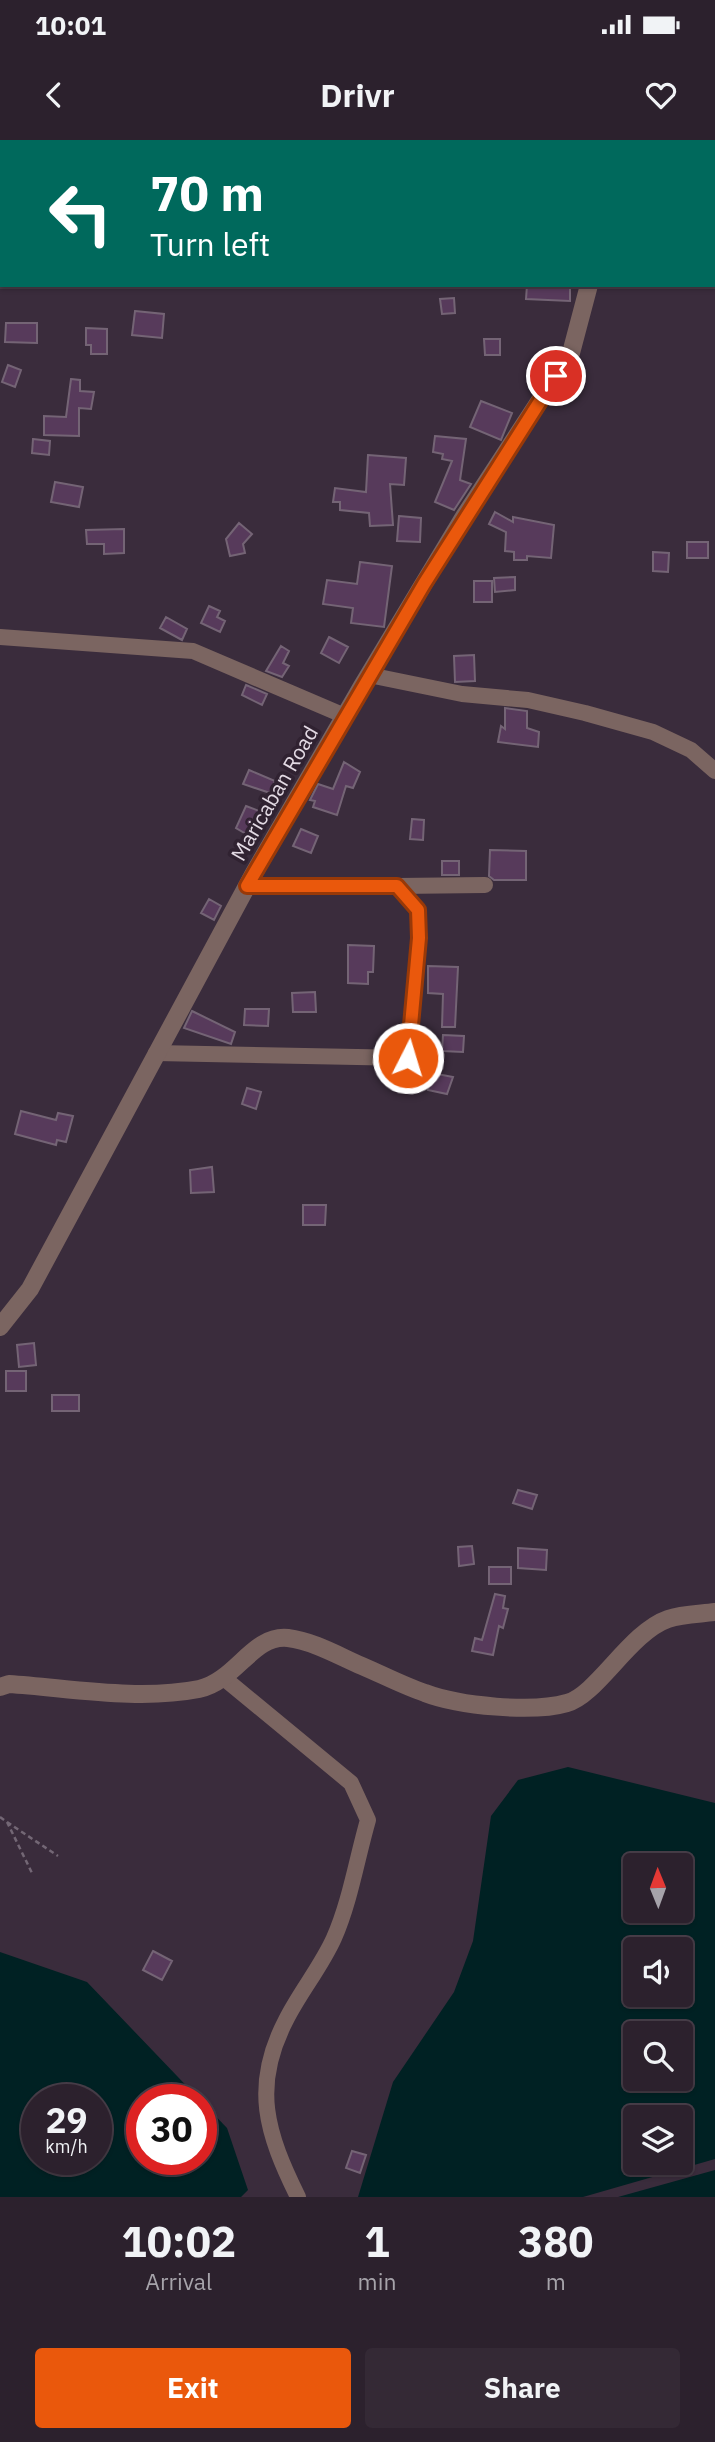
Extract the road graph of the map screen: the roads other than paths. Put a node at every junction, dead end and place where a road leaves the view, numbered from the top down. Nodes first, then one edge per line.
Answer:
1 (588, 287) edge
2 (0, 637) edge
3 (369, 675) junction
4 (345, 716) junction
5 (715, 771) edge
6 (485, 885) dead end
7 (247, 886) junction
8 (397, 886) junction
9 (156, 1053) junction
10 (0, 1327) edge
11 (715, 1612) edge
12 (225, 1679) junction
13 (0, 1686) edge
14 (298, 2197) edge

1 - 3 street, Maricaban Road
2 - 4 street
3 - 4 street, Maricaban Road
3 - 5 street
4 - 7 street, Maricaban Road
6 - 8 street
7 - 8 street
7 - 9 street, Maricaban Road
8 - 9 street
9 - 10 street, Maricaban Road
11 - 12 street
12 - 13 street
12 - 14 street

